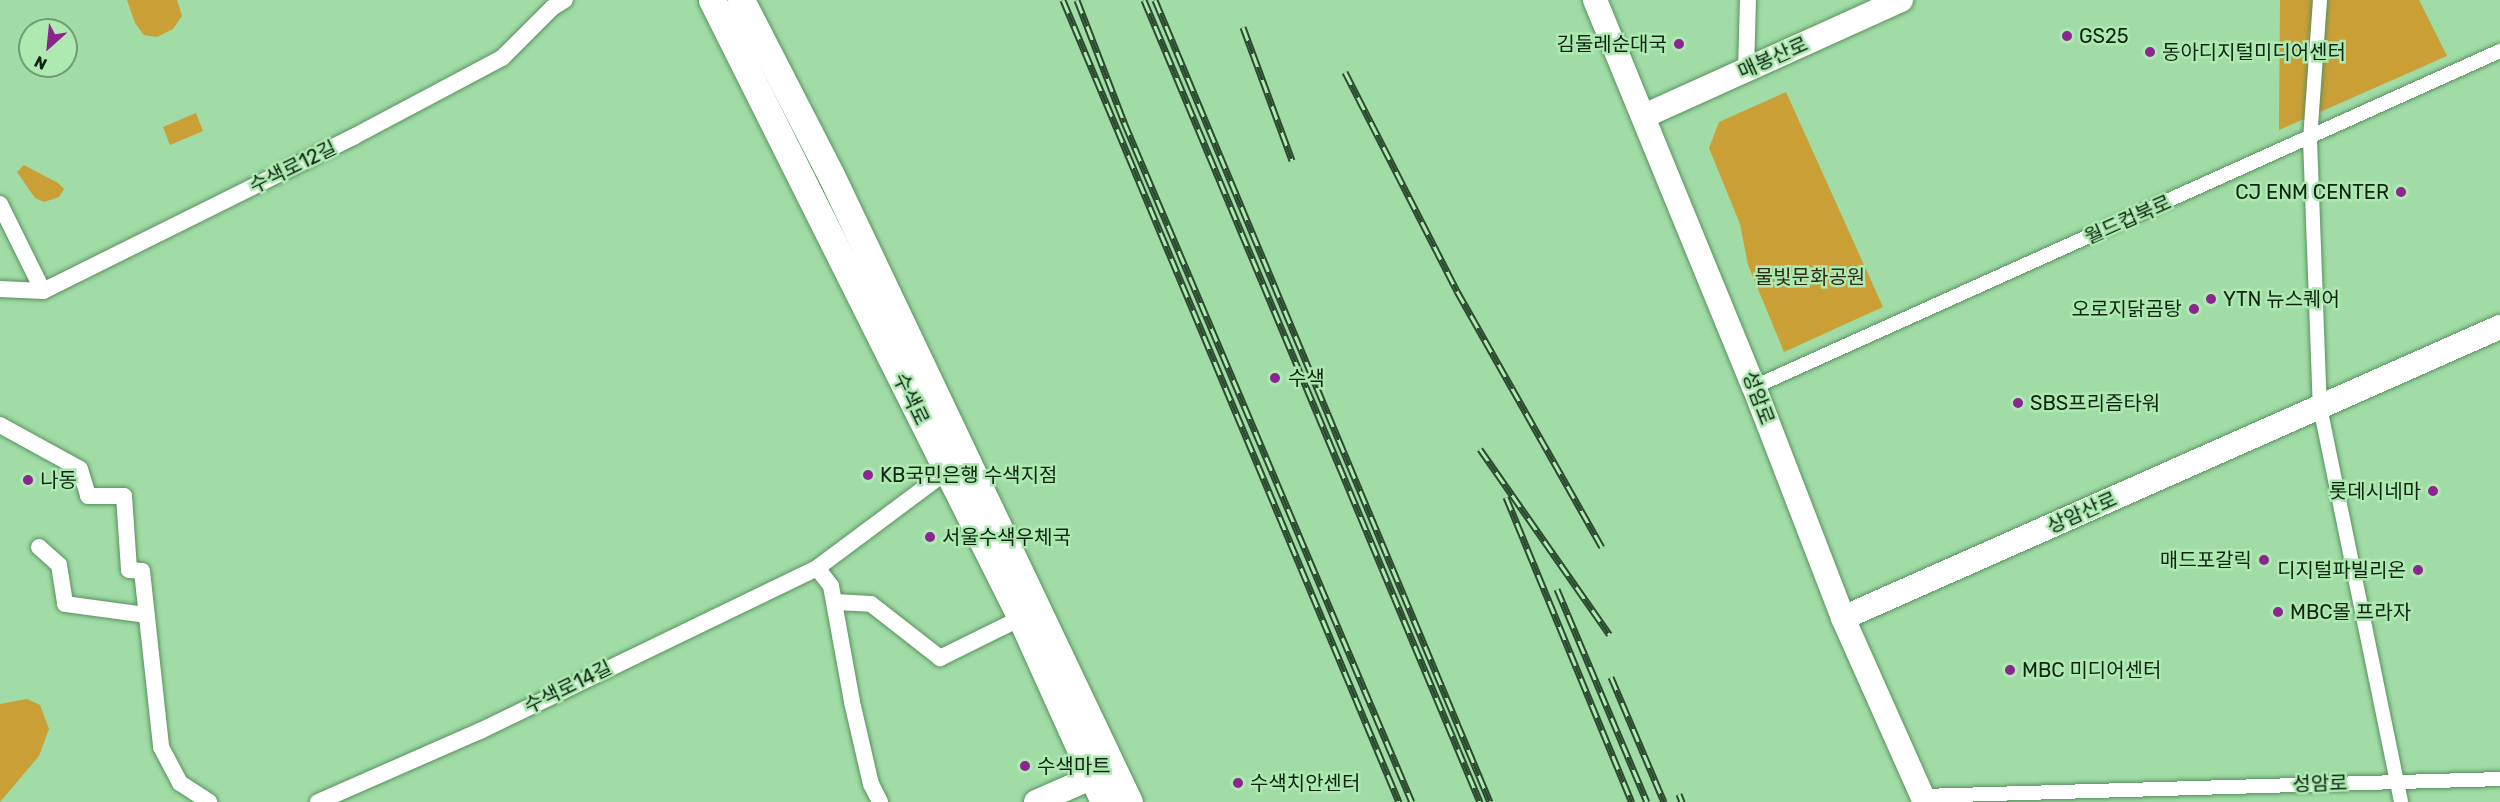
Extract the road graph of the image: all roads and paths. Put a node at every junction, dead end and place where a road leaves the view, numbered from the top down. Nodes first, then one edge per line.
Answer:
1 (712, 0) edge
2 (741, 0) edge
3 (1595, 0) edge
4 (1748, 0) edge
5 (1901, 0) edge
6 (2320, 0) edge
7 (555, 3) edge
8 (2500, 51) edge
9 (1746, 70) junction
10 (795, 104) junction
11 (1644, 116) junction
12 (771, 118) junction
13 (2310, 139) junction
14 (0, 204) edge
15 (0, 290) edge
16 (43, 291) junction
17 (2500, 327) edge
18 (1754, 387) junction
19 (2320, 407) junction
20 (0, 425) edge
21 (947, 471) junction
22 (39, 547) dead end
23 (817, 568) junction
24 (835, 602) junction
25 (146, 615) junction
26 (1021, 618) junction
27 (1843, 618) junction
28 (1103, 772) junction
29 (2500, 779) edge
30 (2394, 781) junction
31 (1923, 799) edge
32 (209, 802) edge
33 (318, 802) edge
34 (880, 802) edge
35 (1036, 802) edge
36 (1104, 802) edge
37 (1129, 802) edge
38 (2401, 802) edge

1 - 12 main road, 수색로
2 - 10 main road, 수색로
3 - 11 main road, 성암로
4 - 9 street
5 - 9 main road, 매봉산로
6 - 13 street
7 - 16 street, 수색로12길
8 - 13 street, 월드컵북로
9 - 11 main road, 매봉산로
10 - 12 main road
10 - 28 main road, 수색로
11 - 18 main road, 성암로
12 - 21 main road, 수색로
13 - 18 street, 월드컵북로
13 - 19 street
14 - 16 street
15 - 16 street, 수색로12길
17 - 19 main road, 상암산로
18 - 27 main road, 성암로
19 - 27 main road, 상암산로
19 - 30 street
20 - 25 street
21 - 23 street, 수색로14길
21 - 26 main road, 수색로
22 - 25 street
23 - 24 street
23 - 33 street, 수색로14길
24 - 26 street
24 - 34 street
25 - 32 street
26 - 28 main road, 수색로
27 - 31 main road, 성암로
28 - 35 main road
28 - 36 main road, 수색로
28 - 37 main road, 수색로
29 - 30 street
30 - 31 street, 성암로
30 - 38 street

